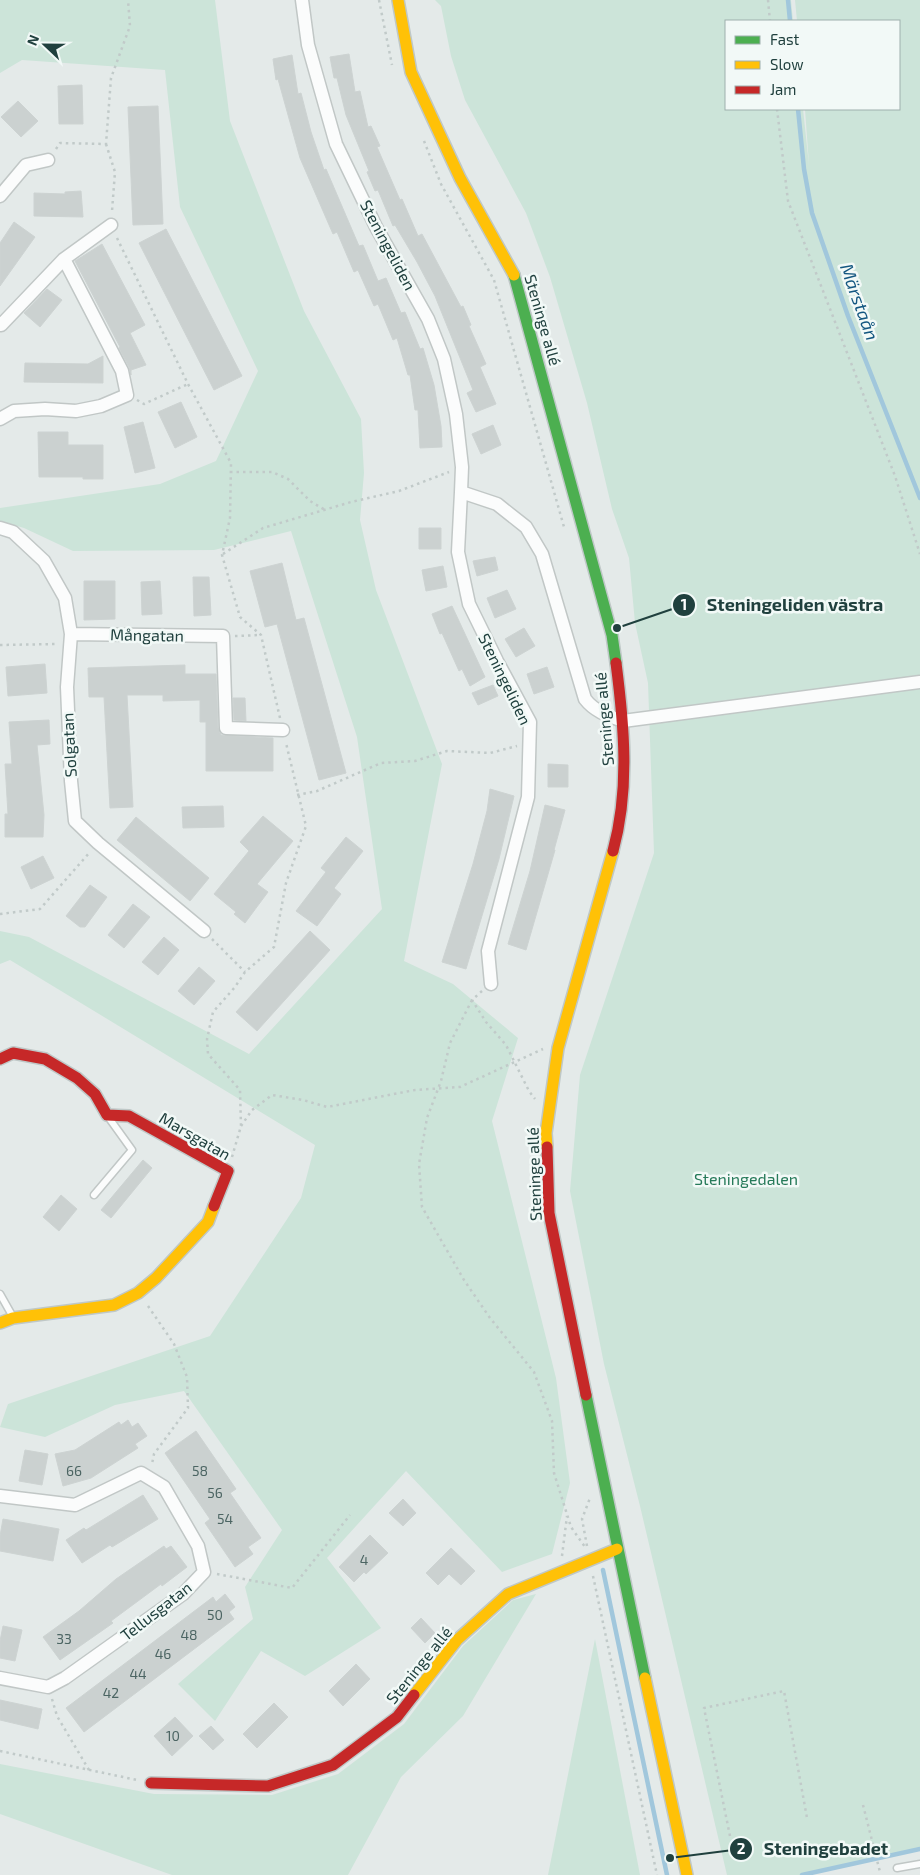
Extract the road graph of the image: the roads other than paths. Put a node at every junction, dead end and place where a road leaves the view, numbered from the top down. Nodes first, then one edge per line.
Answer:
1 (302, 0) edge
2 (398, 0) edge
3 (48, 160) road end
4 (0, 196) edge
5 (111, 225) dead end
6 (64, 259) junction
7 (1, 325) edge
8 (0, 419) edge
9 (461, 492) junction
10 (0, 528) edge
11 (71, 639) junction
12 (920, 682) edge
13 (623, 721) junction
14 (283, 730) dead end
15 (204, 931) road end
16 (491, 984) road end
17 (0, 1059) edge
18 (107, 1114) junction
19 (94, 1195) dead end
20 (0, 1294) edge
21 (13, 1318) junction
22 (0, 1323) edge
23 (0, 1496) edge
24 (618, 1549) junction
25 (0, 1678) edge
26 (151, 1783) road end
27 (920, 1864) edge
28 (897, 1868) dead end
29 (687, 1875) edge

1 - 9 street, Steningeliden
2 - 13 street, Steninge allé
3 - 4 street
5 - 6 street
6 - 7 street
6 - 8 street
9 - 13 street
9 - 16 street, Steningeliden
10 - 11 street, Solgatan
11 - 14 street, Mångatan
11 - 15 street, Solgatan
12 - 13 street
13 - 24 street, Steninge allé
17 - 18 street
18 - 19 lane
18 - 21 street, Marsgatan
20 - 21 lane
21 - 22 street, Marsgatan
23 - 25 street, Tellusgatan
24 - 26 street, Steninge allé
24 - 29 street, Steninge allé
27 - 28 lane

